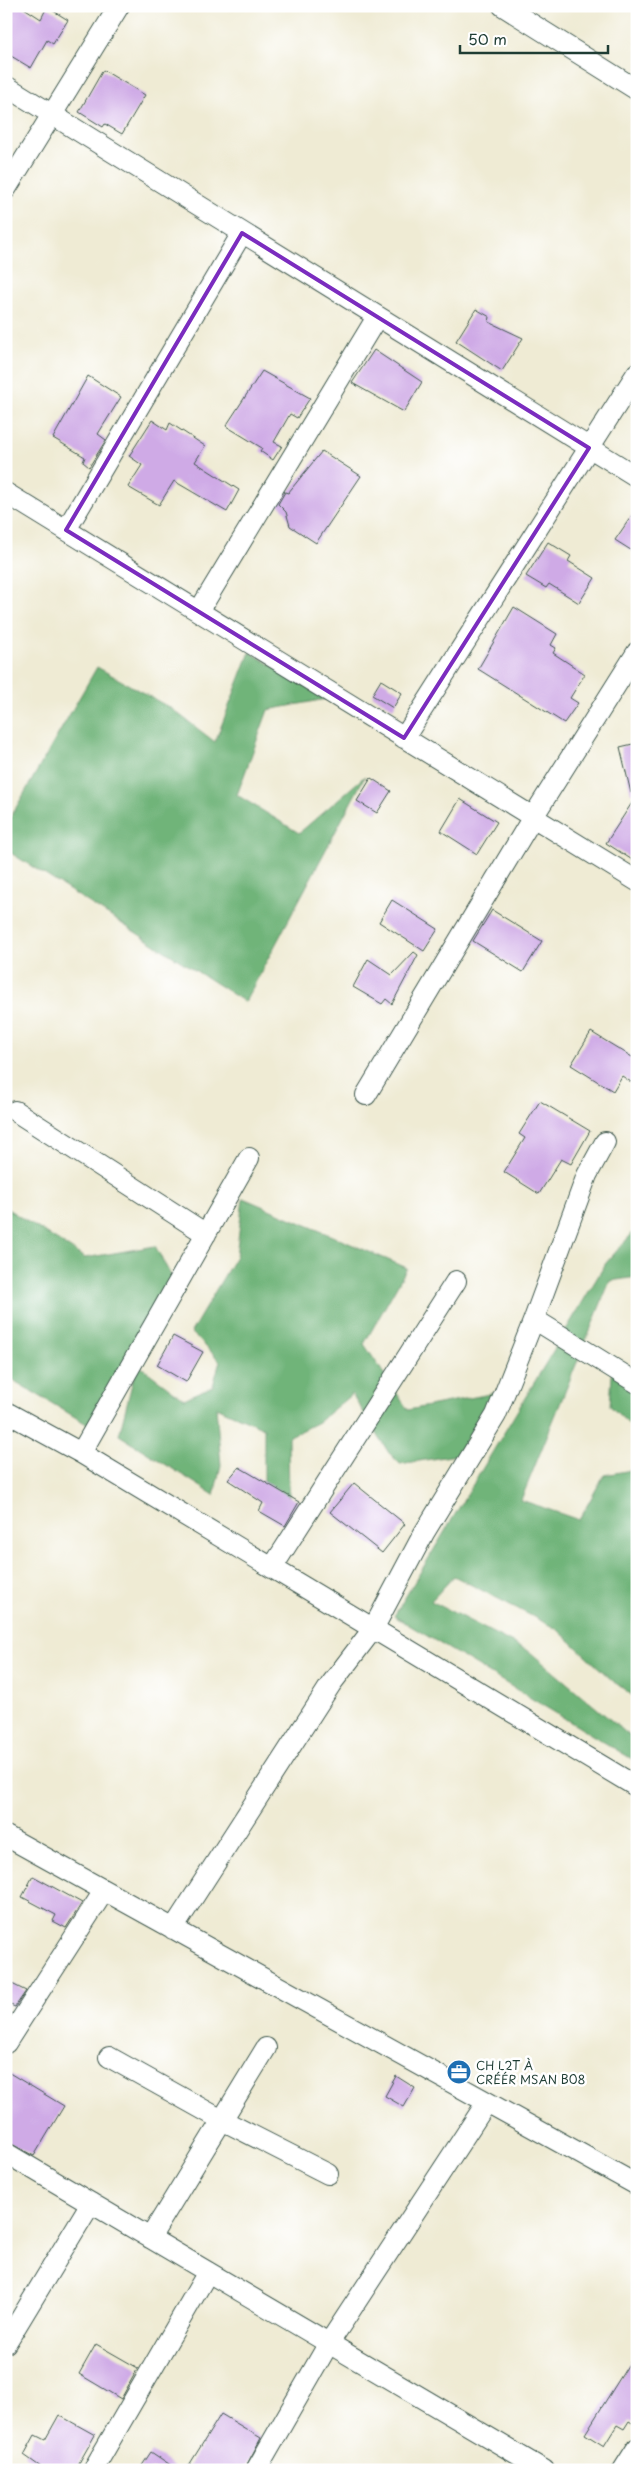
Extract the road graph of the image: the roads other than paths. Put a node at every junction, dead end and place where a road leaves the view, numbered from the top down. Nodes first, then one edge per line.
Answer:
1 (119, 6) edge
2 (503, 6) edge
3 (6, 86) edge
4 (637, 90) edge
5 (52, 115) junction
6 (6, 189) edge
7 (242, 233) junction
8 (378, 317) junction
9 (637, 373) edge
10 (589, 448) junction
11 (637, 477) edge
12 (6, 493) edge
13 (66, 530) junction
14 (199, 611) junction
15 (637, 652) edge
16 (404, 738) junction
17 (533, 817) junction
18 (637, 881) edge
19 (366, 1096) dead end
20 (15, 1111) dead end
21 (605, 1142) dead end
22 (249, 1158) dead end
23 (206, 1234) junction
24 (456, 1281) dead end
25 (534, 1319) junction
26 (637, 1383) edge
27 (6, 1412) edge
28 (81, 1452) junction
29 (272, 1568) junction
30 (373, 1629) junction
31 (637, 1787) edge
32 (6, 1836) edge
33 (104, 1891) junction
34 (173, 1929) junction
35 (6, 2043) edge
36 (266, 2048) dead end
37 (109, 2056) dead end
38 (487, 2102) junction
39 (222, 2120) junction
40 (6, 2153) edge
41 (328, 2174) dead end
42 (637, 2185) edge
43 (91, 2203) junction
44 (150, 2238) junction
45 (208, 2272) junction
46 (6, 2343) edge
47 (329, 2343) junction
48 (637, 2448) edge
49 (93, 2470) edge
50 (256, 2470) edge
51 (544, 2470) edge
52 (623, 2470) edge

1 - 5 street
2 - 4 street
3 - 5 street
5 - 6 street
5 - 7 street
7 - 8 street
7 - 13 street
8 - 10 street
8 - 14 street
9 - 10 street
10 - 11 street
10 - 16 street
12 - 13 street
13 - 14 street
14 - 16 street
15 - 17 street
16 - 17 street
17 - 18 street
17 - 19 street
20 - 23 street
21 - 25 street
22 - 23 street
23 - 28 street
24 - 29 street
25 - 26 street
25 - 30 street
27 - 28 street
28 - 29 street
29 - 30 street
30 - 31 street
30 - 34 street
32 - 33 street
33 - 34 street
33 - 35 street
34 - 38 street
36 - 39 street
37 - 39 street
38 - 42 street
38 - 47 street
39 - 41 street
39 - 44 street
40 - 43 street
43 - 44 street
43 - 46 street
44 - 45 street
45 - 47 street
45 - 49 street
47 - 50 street
47 - 51 street
48 - 52 street

